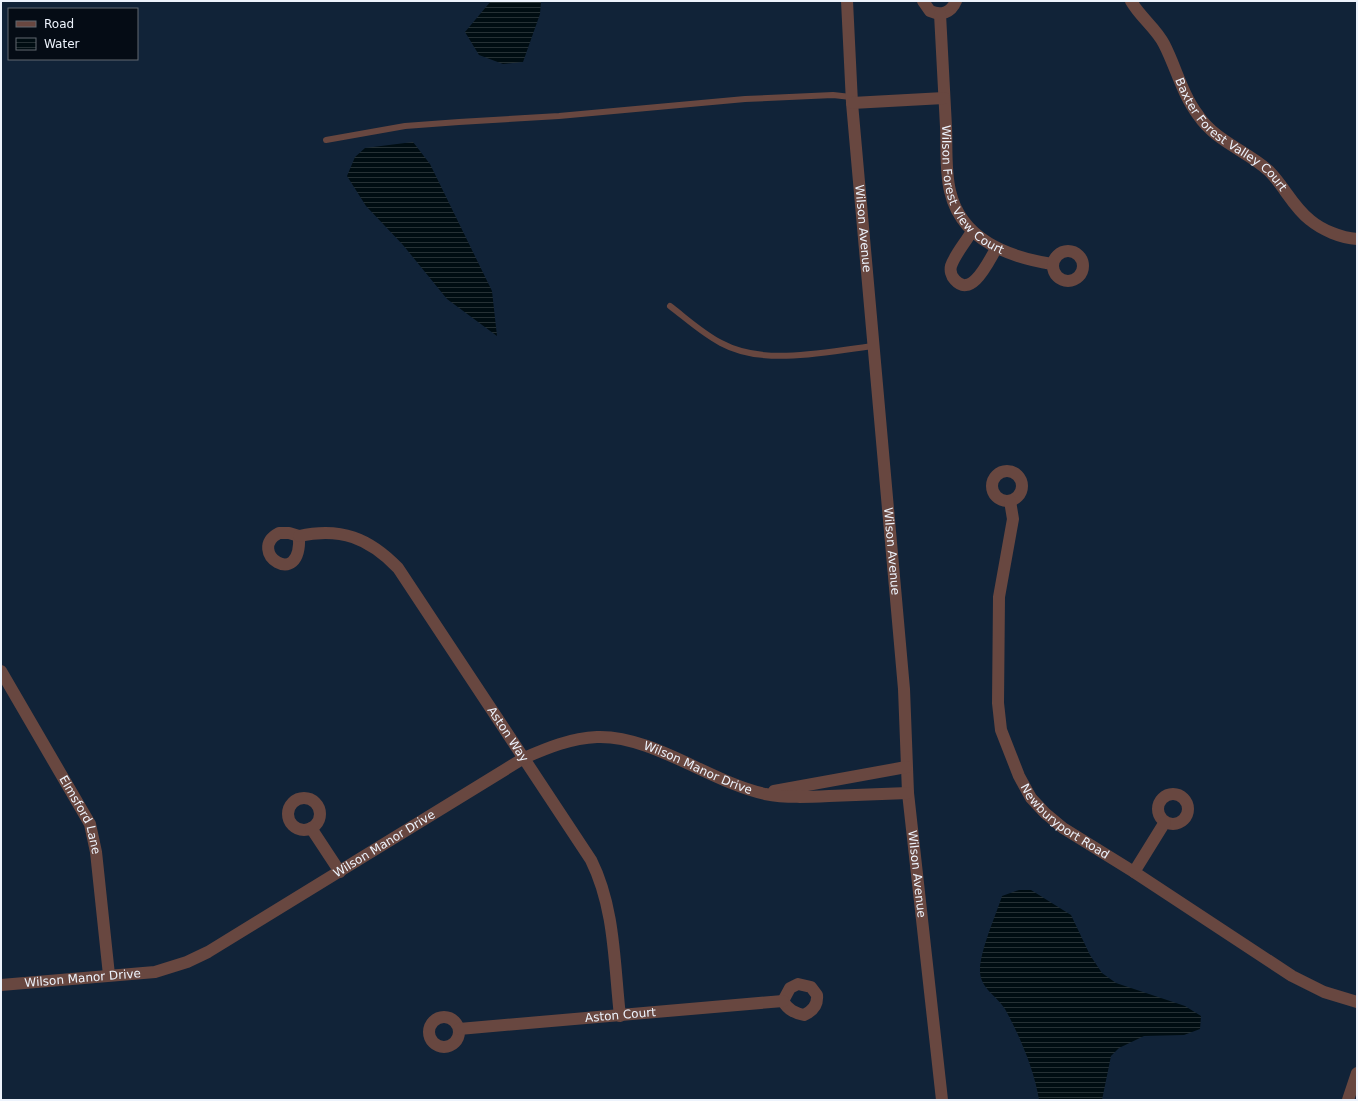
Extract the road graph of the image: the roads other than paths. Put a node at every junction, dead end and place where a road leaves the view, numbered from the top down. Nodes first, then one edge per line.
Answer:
1 (847, 1) edge
2 (923, 1) edge
3 (956, 1) edge
4 (1131, 1) edge
5 (940, 14) junction
6 (944, 98) junction
7 (852, 100) junction
8 (326, 140) dead end
9 (972, 231) junction
10 (1357, 239) edge
11 (996, 249) junction
12 (1052, 264) dead end
13 (670, 306) dead end
14 (874, 346) junction
15 (1010, 501) dead end
16 (299, 536) dead end
17 (1, 671) edge
18 (524, 758) junction
19 (906, 767) junction
20 (908, 792) junction
21 (763, 793) junction
22 (1165, 822) dead end
23 (311, 828) dead end
24 (340, 872) junction
25 (1134, 872) junction
26 (108, 975) junction
27 (1, 985) edge
28 (782, 1001) dead end
29 (1357, 1002) edge
30 (620, 1016) junction
31 (459, 1030) dead end
32 (1357, 1073) edge
33 (942, 1100) edge
34 (1348, 1100) edge

1 - 7 street, Wilson Avenue
2 - 5 street
3 - 5 street
4 - 10 street, Baxter Forest Valley Court
5 - 6 street, Wilson Forest View Court
6 - 7 street
6 - 9 street, Wilson Forest View Court
7 - 8 lane
7 - 14 street, Wilson Avenue
9 - 11 street, Wilson Forest View Court
9 - 11 street
11 - 12 street, Wilson Forest View Court
13 - 14 lane
14 - 19 street, Wilson Avenue
15 - 25 street, Newburyport Road
16 - 18 street, Aston Way
17 - 26 street, Elmsford Lane
18 - 21 street, Wilson Manor Drive
18 - 24 street, Wilson Manor Drive
18 - 30 street, Aston Way
19 - 20 street, Wilson Avenue
19 - 21 street, Wilson Manor Drive
20 - 21 street, Wilson Manor Drive
20 - 33 street, Wilson Avenue
22 - 25 street
23 - 24 street
24 - 26 street, Wilson Manor Drive
25 - 29 street, Newburyport Road
26 - 27 street, Wilson Manor Drive
28 - 30 street, Aston Court
30 - 31 street, Aston Court
32 - 34 street

